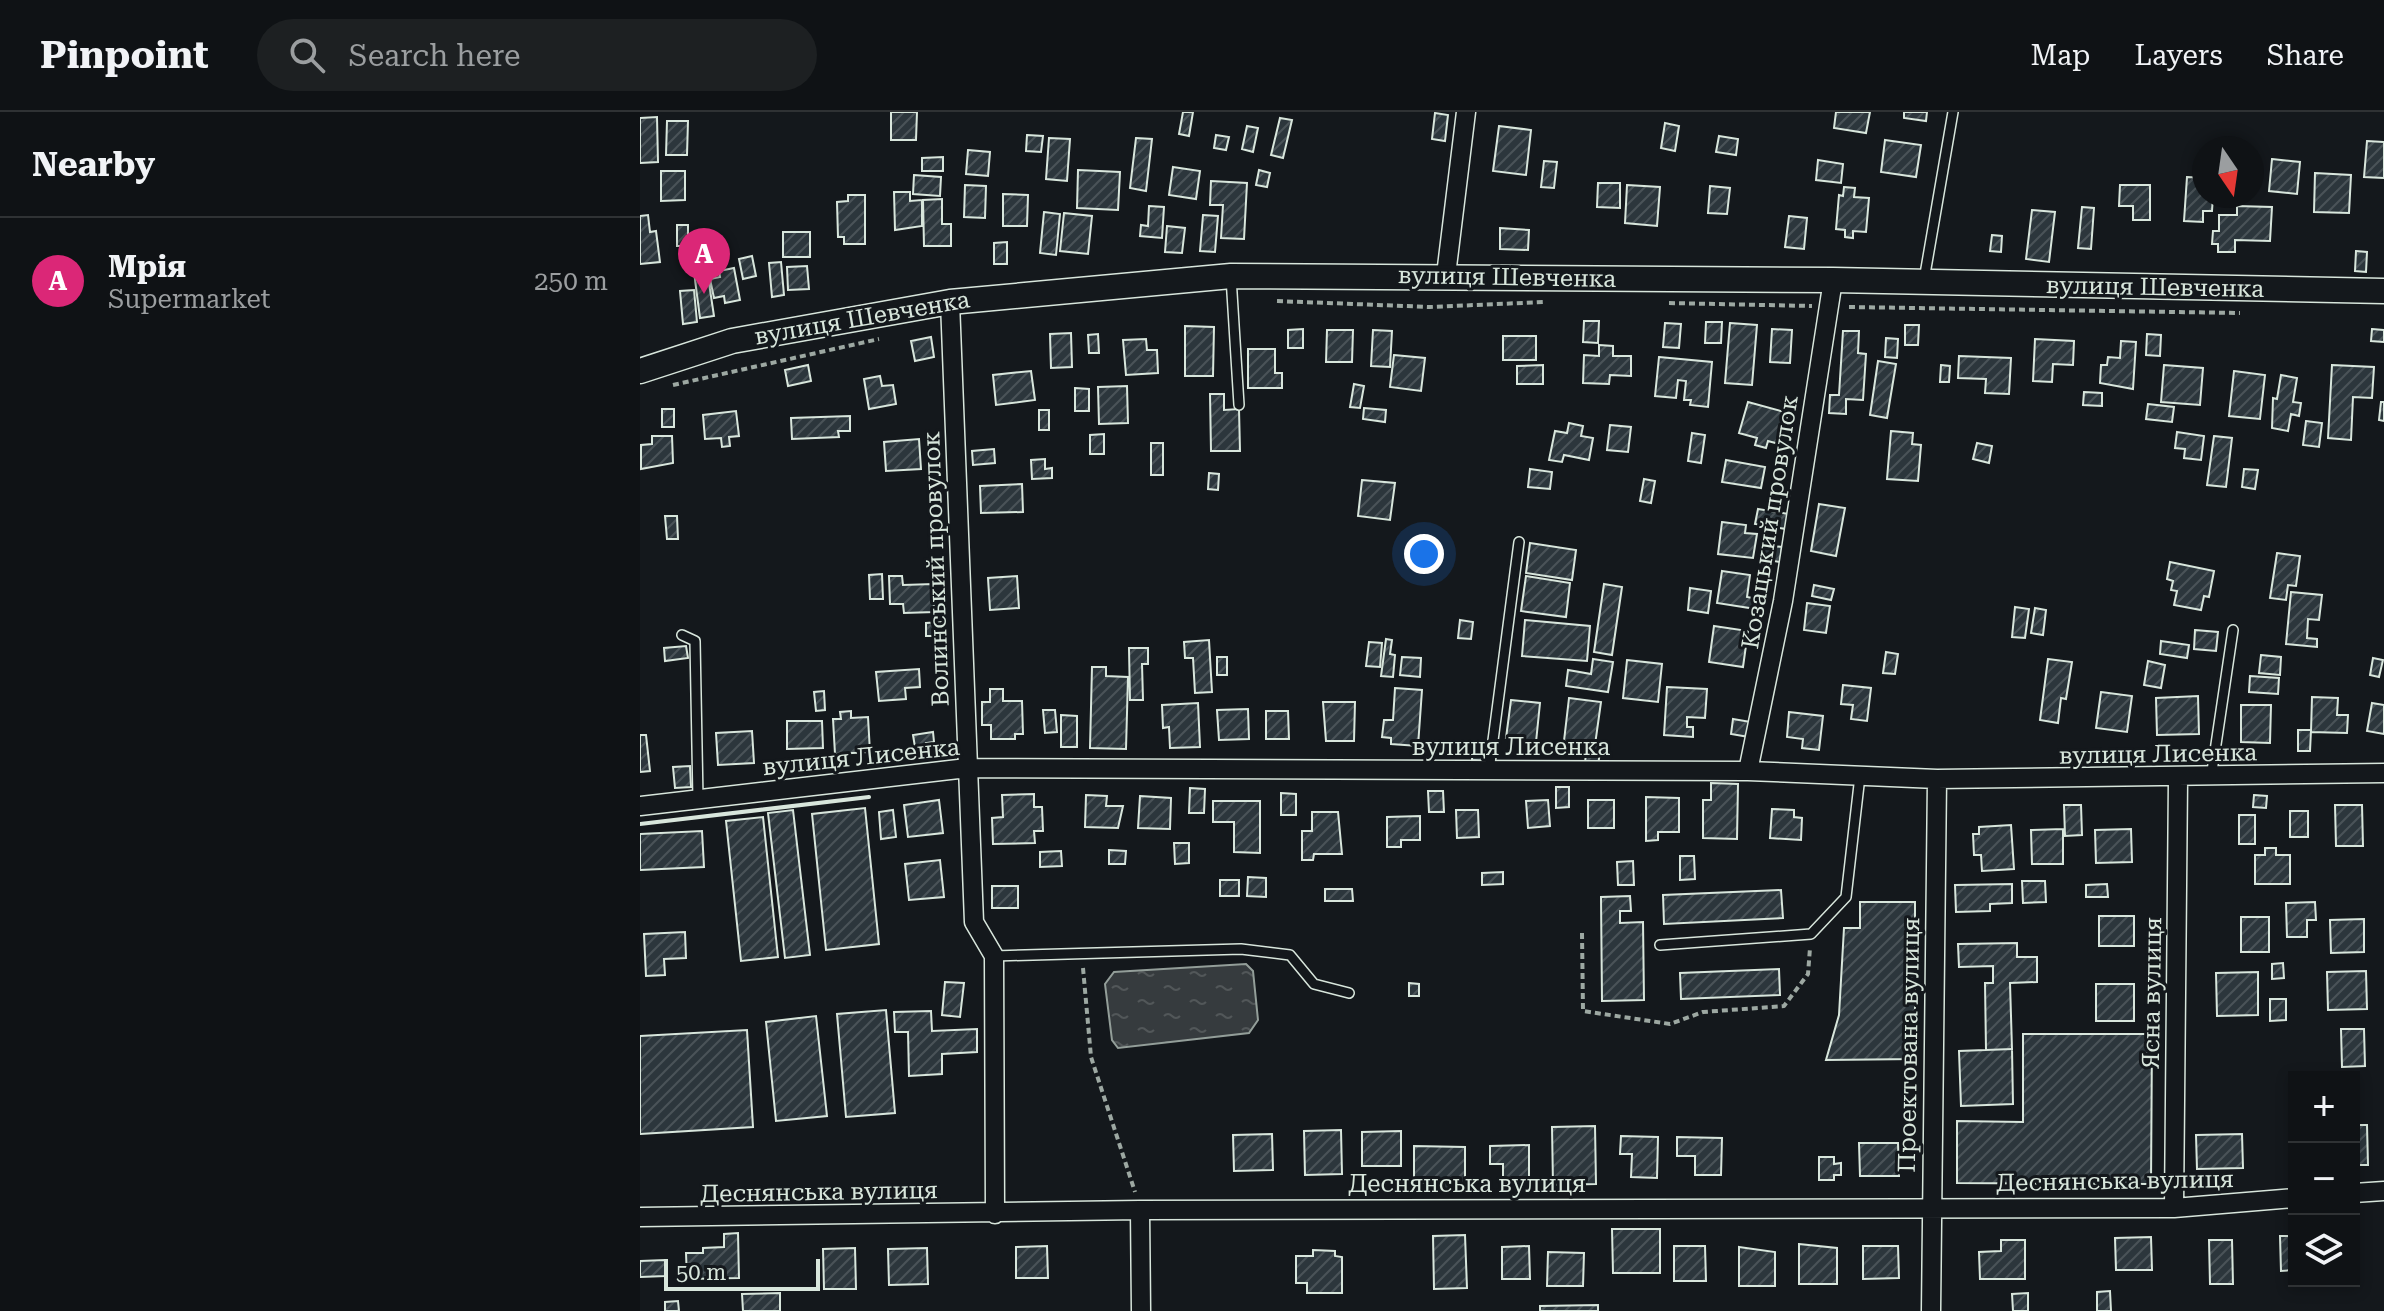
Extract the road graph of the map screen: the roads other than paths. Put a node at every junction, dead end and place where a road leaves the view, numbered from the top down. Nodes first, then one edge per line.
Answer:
1 (1466, 112) edge
2 (1953, 112) edge
3 (1446, 275) junction
4 (1833, 280) junction
5 (1924, 284) junction
6 (1232, 288) junction
7 (2384, 291) edge
8 (950, 302) junction
9 (640, 371) edge
10 (1239, 405) dead end
11 (1519, 542) dead end
12 (2233, 630) dead end
13 (682, 635) dead end
14 (967, 768) junction
15 (1489, 771) junction
16 (1748, 771) junction
17 (2384, 773) edge
18 (1860, 776) junction
19 (2211, 778) junction
20 (1937, 779) junction
21 (2178, 779) junction
22 (698, 800) junction
23 (640, 806) edge
24 (1660, 945) dead end
25 (994, 956) junction
26 (1349, 993) dead end
27 (2384, 1191) edge
28 (2360, 1193) edge
29 (2288, 1198) edge
30 (1930, 1207) junction
31 (2174, 1208) junction
32 (1140, 1210) junction
33 (995, 1214) junction
34 (640, 1217) edge
35 (1141, 1311) edge
36 (1931, 1311) edge

1 - 3 street
2 - 5 lane
3 - 4 street, вулиця Шевченка
3 - 6 street, вулиця Шевченка
4 - 5 street, вулиця Шевченка
4 - 16 street, Козацький провулок
5 - 7 street, вулиця Шевченка
6 - 8 street, вулиця Шевченка
6 - 10 lane
8 - 9 street, вулиця Шевченка
8 - 14 street, Волинський провулок
11 - 15 lane
12 - 19 lane
13 - 22 lane
14 - 15 street, вулиця Лисенка
14 - 22 street, вулиця Лисенка
14 - 25 street, Волинський провулок
15 - 16 street, вулиця Лисенка
16 - 18 street, вулиця Лисенка
17 - 19 street, вулиця Лисенка
18 - 20 street, вулиця Лисенка
18 - 24 lane
19 - 21 street, вулиця Лисенка
20 - 21 street, вулиця Лисенка
20 - 30 street, Проектована вулиця
21 - 31 street, Ясна вулиця
22 - 23 street, вулиця Лисенка
25 - 26 lane
25 - 33 street, Волинський провулок
27 - 28 street
29 - 31 street, Деснянська вулиця
30 - 31 street, Деснянська вулиця
30 - 32 street, Деснянська вулиця
30 - 36 street, Проектована вулиця
32 - 33 street, Деснянська вулиця
32 - 35 street
33 - 34 street, Деснянська вулиця

